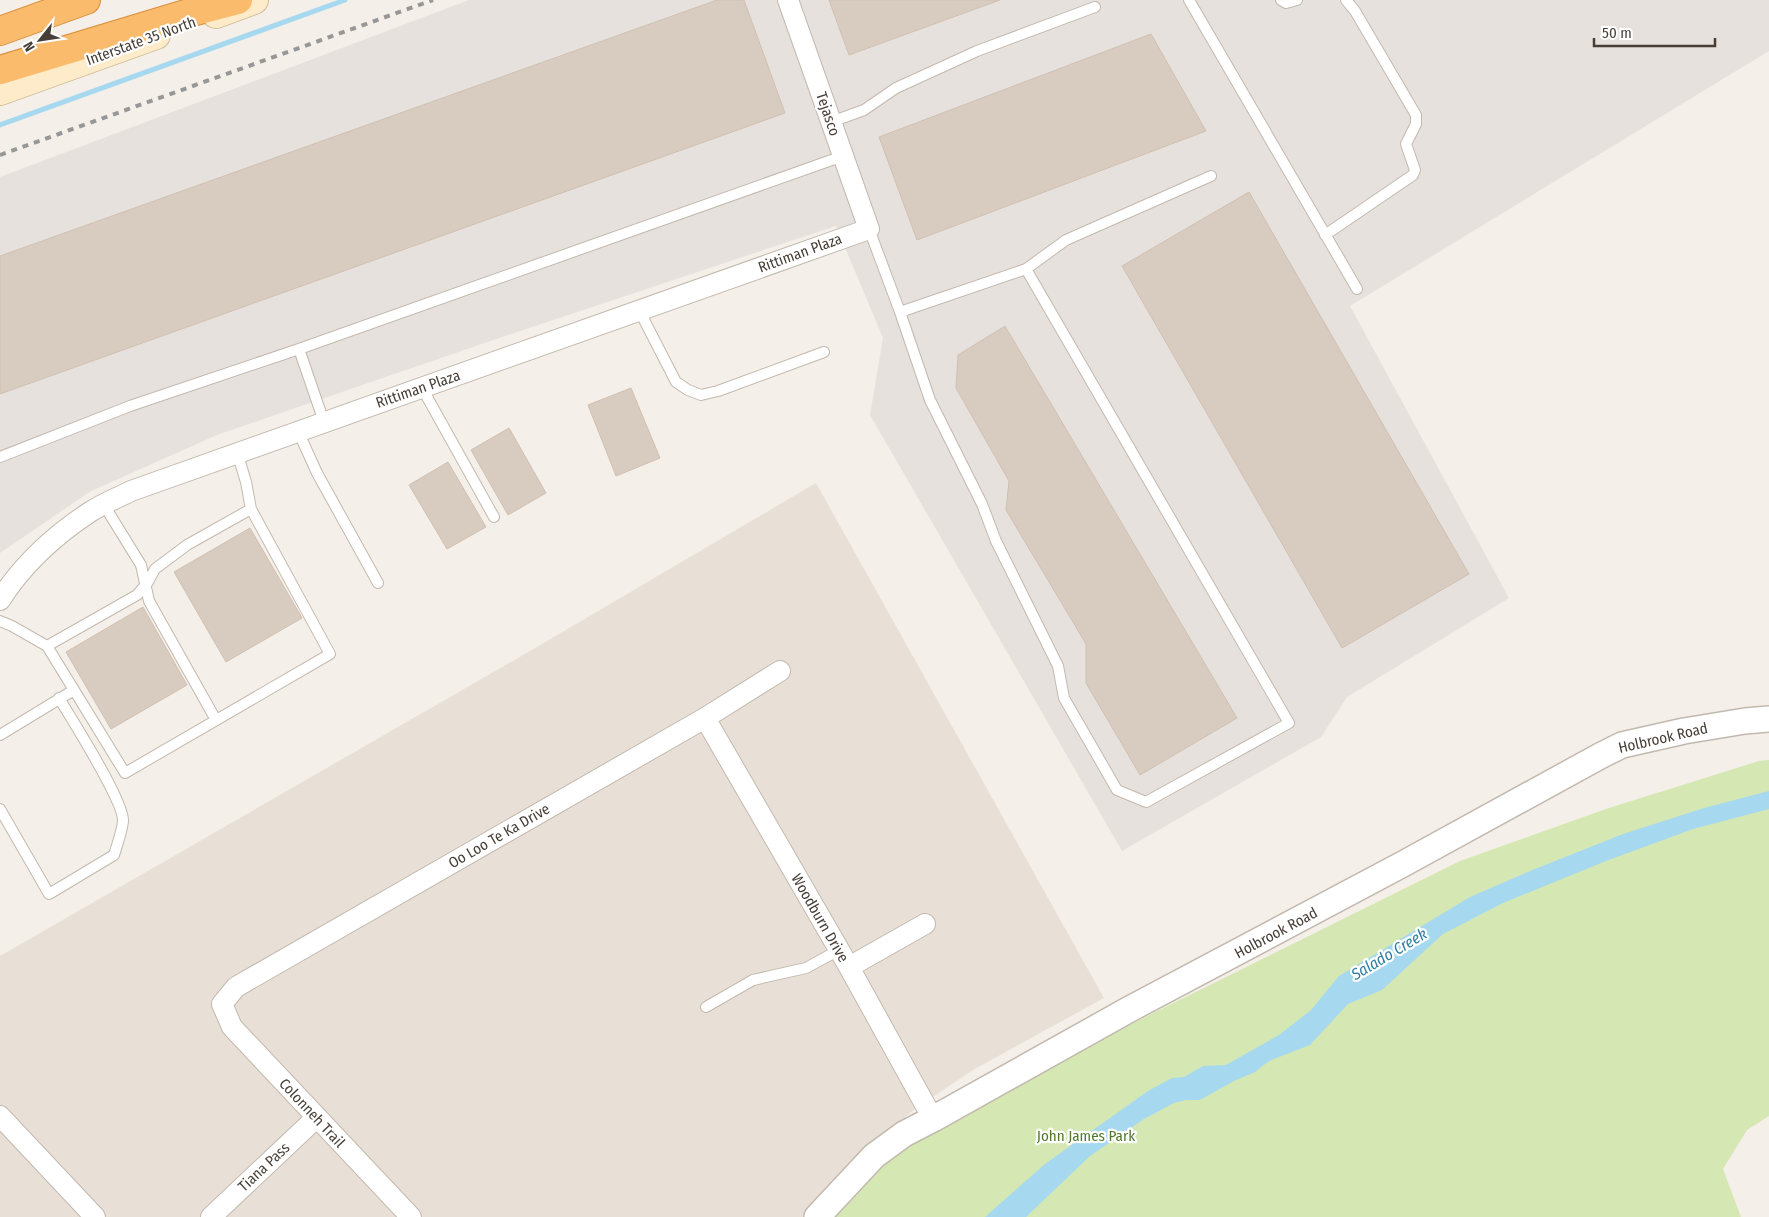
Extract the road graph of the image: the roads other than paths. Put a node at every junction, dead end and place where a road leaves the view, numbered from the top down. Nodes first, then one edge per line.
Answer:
1 (32, 0) edge
2 (86, 0) edge
3 (238, 0) edge
4 (254, 0) edge
5 (788, 0) edge
6 (1189, 0) edge
7 (1281, 0) edge
8 (1297, 0) edge
9 (1346, 0) edge
10 (1095, 7) dead end
11 (0, 12) edge
12 (0, 31) edge
13 (0, 70) edge
14 (0, 91) edge
15 (831, 122) junction
16 (843, 156) junction
17 (1211, 176) dead end
18 (869, 228) junction
19 (1326, 235) junction
20 (1026, 269) junction
21 (1357, 289) dead end
22 (639, 310) junction
23 (900, 312) junction
24 (299, 349) junction
25 (824, 352) dead end
26 (422, 388) junction
27 (324, 422) junction
28 (298, 431) junction
29 (236, 452) junction
30 (0, 457) edge
31 (104, 504) junction
32 (251, 509) junction
33 (494, 518) dead end
34 (378, 583) dead end
35 (146, 585) junction
36 (0, 600) edge
37 (0, 621) edge
38 (47, 646) junction
39 (780, 671) dead end
40 (74, 690) junction
41 (59, 698) junction
42 (705, 718) junction
43 (1769, 719) edge
44 (216, 720) junction
45 (0, 735) edge
46 (0, 810) edge
47 (925, 924) dead end
48 (839, 950) junction
49 (849, 967) junction
50 (222, 1004) joint
51 (706, 1007) dead end
52 (0, 1116) edge
53 (316, 1118) junction
54 (933, 1119) junction
55 (94, 1217) edge
56 (211, 1217) edge
57 (411, 1217) edge
58 (817, 1217) edge

1 - 11 highway
2 - 12 highway
3 - 13 highway
4 - 14 main road, Interstate 35 North
5 - 15 street, Tejasco
6 - 19 lane
7 - 8 lane
9 - 19 lane
10 - 15 lane
15 - 16 street, Tejasco
16 - 18 street, Tejasco
16 - 24 lane
17 - 20 lane
18 - 22 street, Rittiman Plaza
18 - 23 lane
19 - 21 lane
20 - 23 lane
20 - 23 lane
22 - 25 lane
22 - 26 street, Rittiman Plaza
24 - 27 lane
24 - 30 lane
26 - 27 street, Rittiman Plaza
26 - 33 lane
27 - 28 street, Rittiman Plaza
28 - 29 street, Rittiman Plaza
28 - 34 lane
29 - 31 street, Rittiman Plaza
29 - 32 lane
31 - 35 lane
31 - 36 street, Rittiman Plaza
32 - 35 lane
32 - 44 lane
35 - 38 lane
35 - 44 lane
37 - 38 lane
38 - 40 lane
39 - 42 street, Oo Loo Te Ka Drive
40 - 41 lane
40 - 44 lane
41 - 45 lane
41 - 46 lane
42 - 48 street, Woodburn Drive
42 - 50 street, Oo Loo Te Ka Drive
43 - 54 street, Holbrook Road
47 - 49 street
48 - 49 street, Woodburn Drive
48 - 51 lane
49 - 54 street, Woodburn Drive
50 - 53 street, Colonneh Trail
52 - 55 street
53 - 56 street, Tiana Pass
53 - 57 street, Colonneh Trail
54 - 58 street, Holbrook Road

